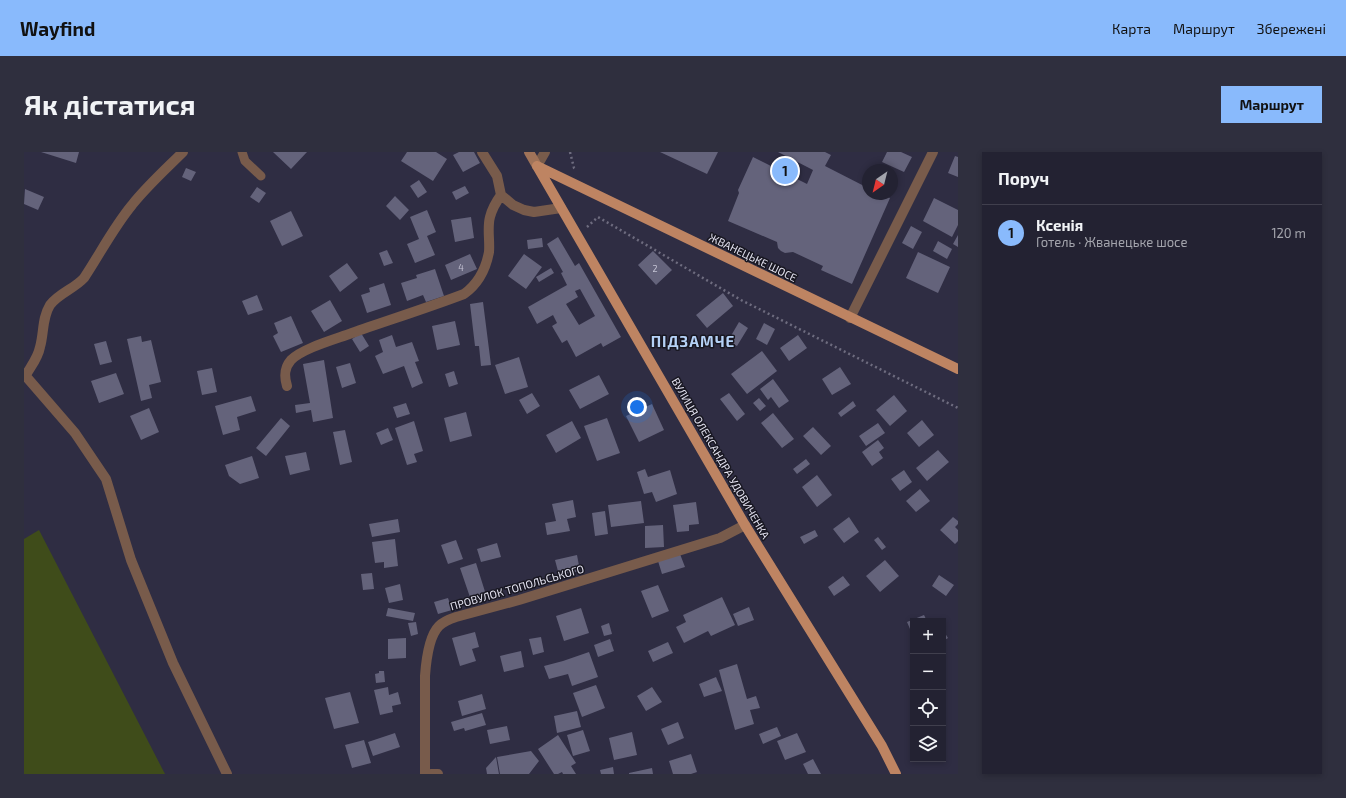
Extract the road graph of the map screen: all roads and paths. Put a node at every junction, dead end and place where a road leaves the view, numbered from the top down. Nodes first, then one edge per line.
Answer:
1 (183, 152) edge
2 (242, 152) edge
3 (482, 152) edge
4 (529, 152) edge
5 (545, 152) edge
6 (933, 152) edge
7 (537, 166) junction
8 (261, 176) dead end
9 (501, 195) junction
10 (561, 208) junction
11 (587, 228) dead end
12 (850, 318) junction
13 (958, 369) edge
14 (25, 374) edge
15 (287, 386) dead end
16 (958, 408) edge
17 (745, 524) junction
18 (227, 774) edge
19 (425, 774) edge
20 (431, 774) edge
21 (438, 774) edge
22 (896, 774) edge

1 - 14 street
2 - 8 lane
3 - 9 street
4 - 7 main road, ВУЛИЦЯ ОЛЕКСАНДРА УДОВИЧЕНКА
5 - 7 street
6 - 12 street
7 - 10 main road, ВУЛИЦЯ ОЛЕКСАНДРА УДОВИЧЕНКА
7 - 12 main road, ЖВАНЕЦЬКЕ ШОСЕ
9 - 10 street
9 - 15 street
10 - 17 main road, ВУЛИЦЯ ОЛЕКСАНДРА УДОВИЧЕНКА
11 - 16 path
12 - 13 main road, ЖВАНЕЦЬКЕ ШОСЕ
14 - 18 street
17 - 19 street, ПРОВУЛОК ТОПОЛЬСЬКОГО
17 - 22 main road, ВУЛИЦЯ ОЛЕКСАНДРА УДОВИЧЕНКА
20 - 21 street

